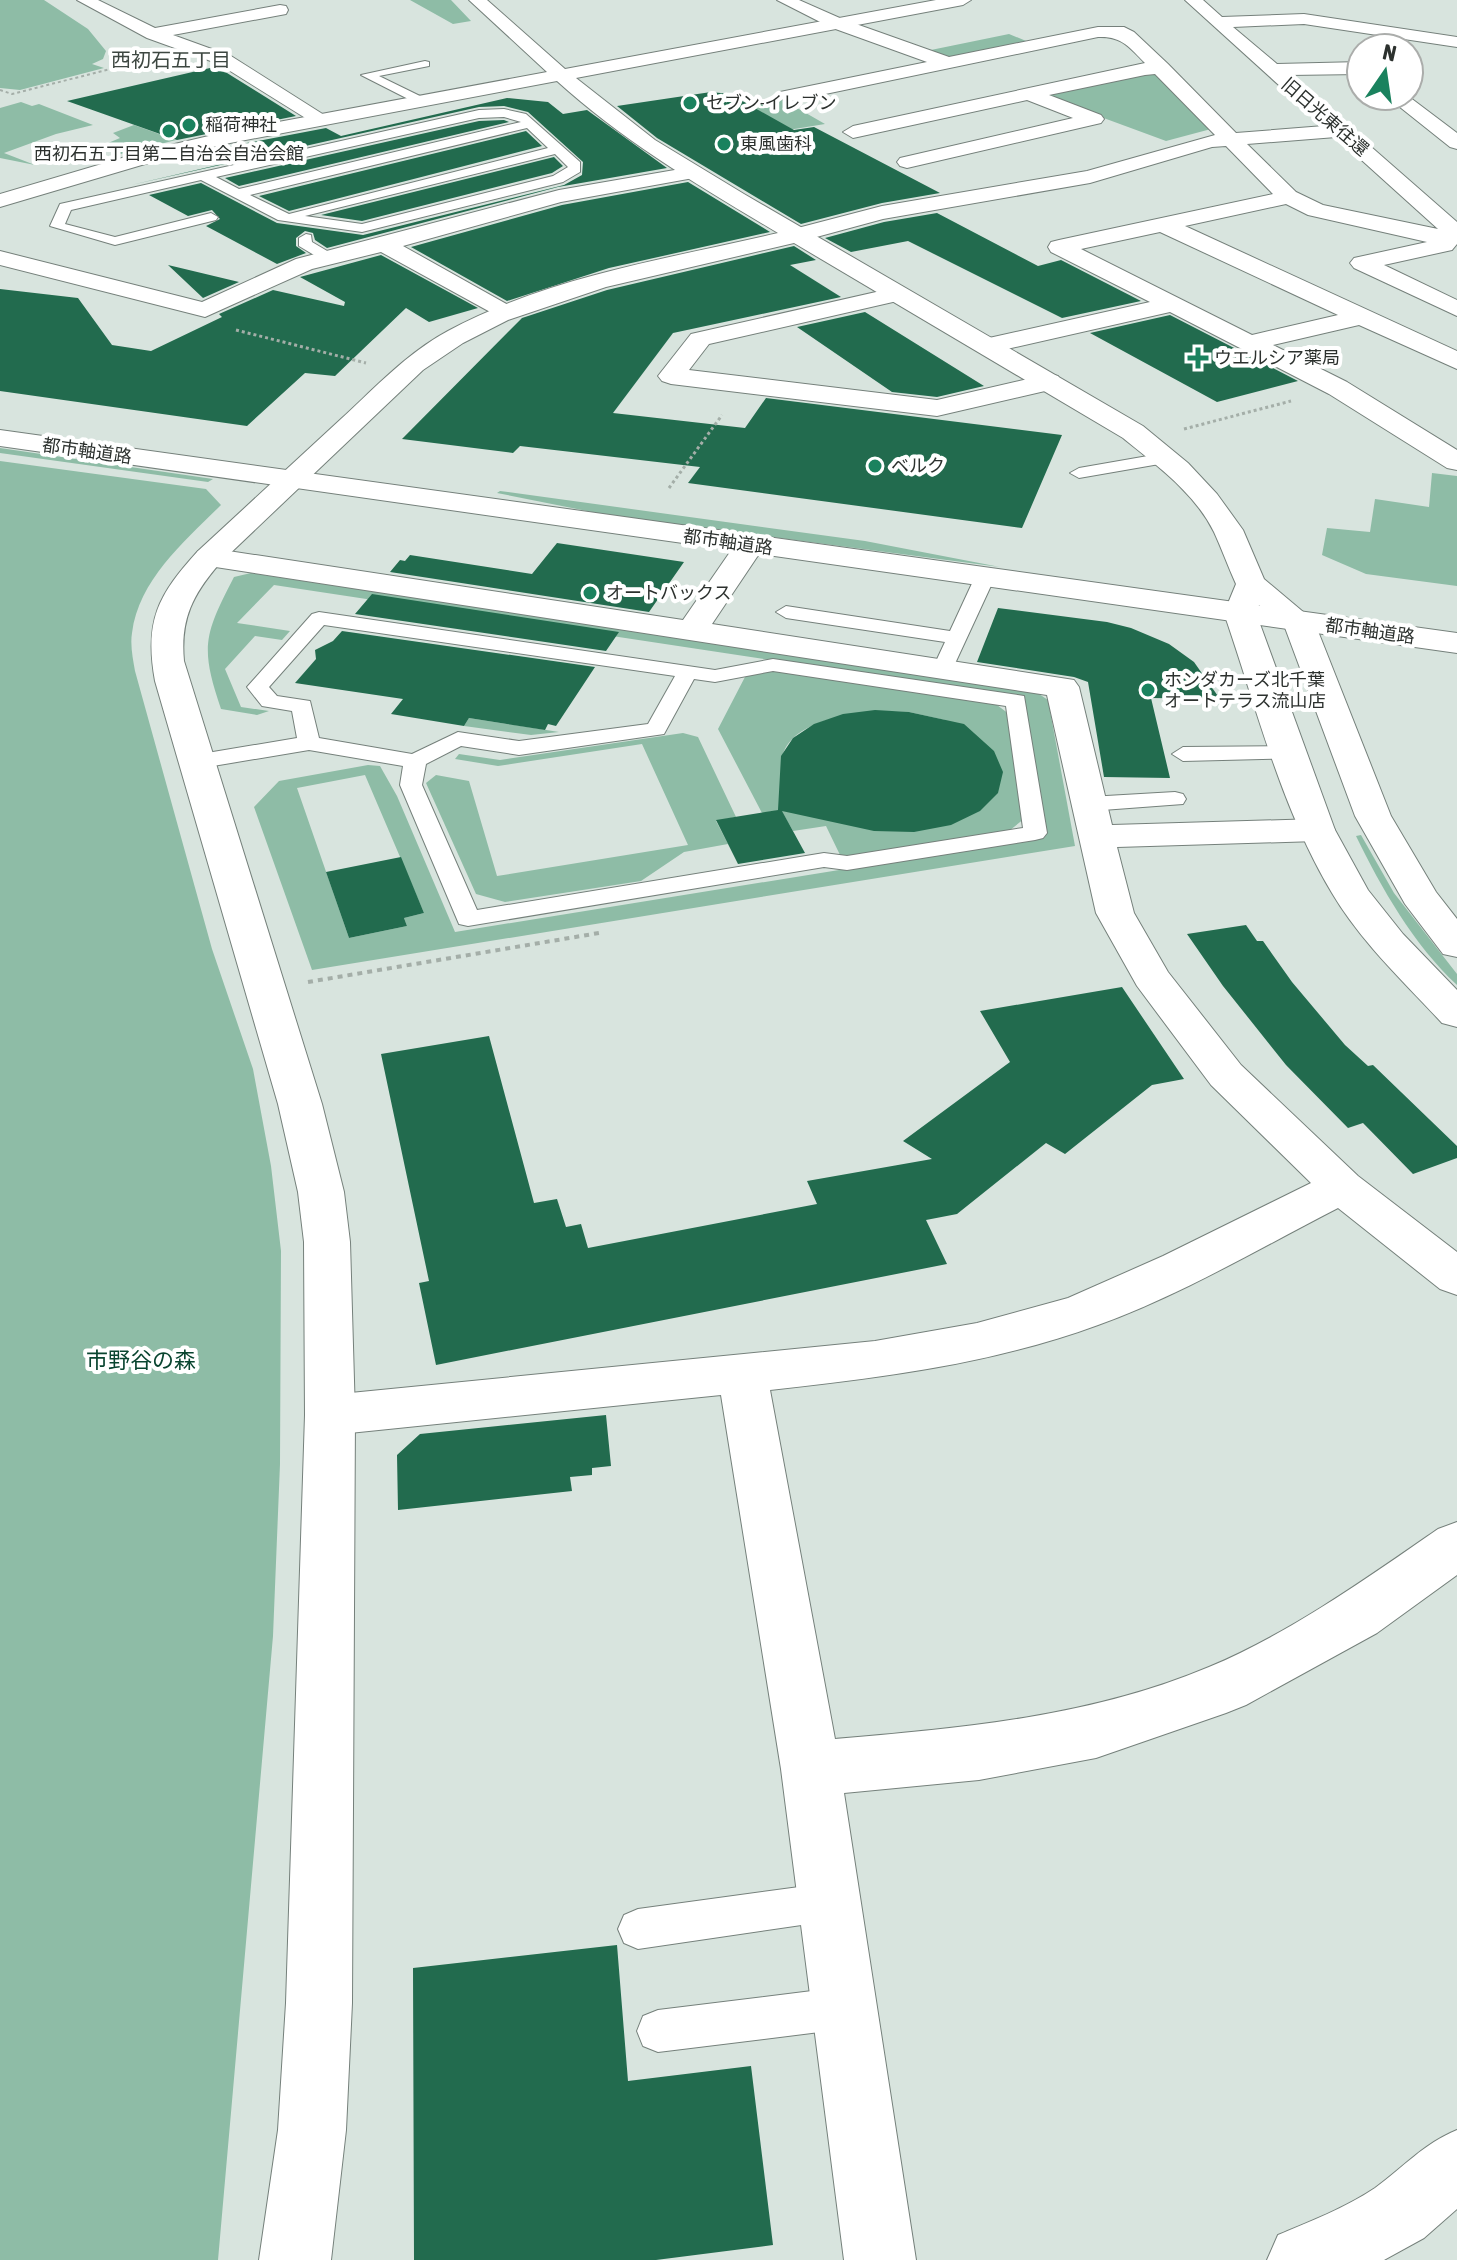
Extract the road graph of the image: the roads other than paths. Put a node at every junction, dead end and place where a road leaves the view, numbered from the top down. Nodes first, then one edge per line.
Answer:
1 (87, 0) edge
2 (95, 0) edge
3 (477, 0) edge
4 (785, 0) edge
5 (963, 0) edge
6 (1193, 0) edge
7 (1284, 0) edge
8 (280, 10) dead end
9 (1304, 19) junction
10 (1217, 22) junction
11 (836, 23) junction
12 (153, 34) junction
13 (1454, 44) edge
14 (948, 63) junction
15 (425, 64) dead end
16 (1162, 68) junction
17 (1345, 68) edge
18 (1271, 70) junction
19 (562, 75) junction
20 (1028, 94) junction
21 (420, 101) junction
22 (814, 111) dead end
23 (1417, 112) edge
24 (1457, 116) edge
25 (1423, 117) junction
26 (322, 120) junction
27 (530, 124) junction
28 (1340, 131) junction
29 (497, 132) junction
30 (394, 133) junction
31 (1230, 138) junction
32 (464, 140) junction
33 (1457, 143) edge
34 (429, 149) junction
35 (307, 153) junction
36 (544, 153) junction
37 (565, 154) junction
38 (893, 155) junction
39 (398, 156) junction
40 (513, 161) junction
41 (421, 166) dead end
42 (239, 169) junction
43 (476, 170) junction
44 (333, 172) junction
45 (692, 173) junction
46 (386, 175) dead end
47 (205, 177) junction
48 (310, 177) junction
49 (494, 178) junction
50 (410, 186) junction
51 (333, 188) dead end
52 (519, 189) junction
53 (1441, 190) dead end
54 (1409, 191) junction
55 (380, 193) junction
56 (237, 194) junction
57 (294, 197) dead end
58 (1288, 197) junction
59 (969, 199) junction
60 (0, 201) edge
61 (318, 209) junction
62 (211, 217) dead end
63 (283, 217) junction
64 (1164, 225) junction
65 (798, 235) junction
66 (1457, 237) edge
67 (306, 238) dead end
68 (384, 244) junction
69 (0, 258) edge
70 (329, 258) junction
71 (898, 294) junction
72 (1171, 305) junction
73 (1457, 309) edge
74 (503, 312) junction
75 (1361, 317) junction
76 (1250, 343) junction
77 (989, 345) junction
78 (1457, 361) edge
79 (1049, 382) junction
80 (0, 416) edge
81 (0, 438) edge
82 (315, 458) junction
83 (1165, 458) junction
84 (1457, 462) edge
85 (1079, 473) dead end
86 (292, 479) junction
87 (663, 496) road end
88 (902, 536) dead end
89 (750, 545) junction
90 (209, 557) junction
91 (1092, 563) dead end
92 (985, 577) junction
93 (1219, 580) dead end
94 (1246, 598) junction
95 (1303, 606) junction
96 (786, 612) dead end
97 (691, 631) junction
98 (957, 638) junction
99 (1457, 643) edge
100 (942, 670) junction
101 (687, 673) junction
102 (309, 743) junction
103 (1290, 753) junction
104 (1183, 754) dead end
105 (415, 761) junction
106 (195, 762) junction
107 (1175, 799) dead end
108 (1092, 820) junction
109 (1317, 830) junction
110 (1457, 945) edge
111 (1457, 1014) edge
112 (1342, 1187) junction
113 (1457, 1277) edge
114 (742, 1371) junction
115 (330, 1415) junction
116 (1457, 1545) edge
117 (811, 1769) junction
118 (829, 1902) junction
119 (638, 1929) dead end
120 (844, 2008) junction
121 (658, 2031) dead end
122 (1457, 2164) edge
123 (295, 2260) edge
124 (880, 2260) edge
125 (1303, 2260) edge

1 - 2 street
1 - 12 street
3 - 19 street
4 - 11 street
5 - 11 street
6 - 10 street, 旧日光東往還
7 - 9 street
8 - 12 street
9 - 10 street
9 - 13 street
10 - 18 street, 旧日光東往還
11 - 14 street
11 - 19 street
12 - 26 street
14 - 16 street
14 - 22 street
15 - 21 lane
16 - 20 street
16 - 31 street
17 - 18 street
18 - 28 street, 旧日光東往還
19 - 21 street
19 - 45 street
20 - 38 street
20 - 38 street
21 - 26 street
23 - 25 street
24 - 25 street
25 - 33 street
26 - 60 street
27 - 29 lane
27 - 30 lane
27 - 37 lane
28 - 31 street
28 - 54 street, 旧日光東往還
29 - 32 lane
29 - 36 lane
30 - 34 lane
30 - 35 lane
31 - 58 street
31 - 59 street
32 - 34 lane
32 - 40 lane
34 - 39 lane
34 - 43 lane
35 - 39 lane
35 - 42 lane
36 - 37 lane
36 - 40 lane
37 - 49 lane
37 - 52 lane
38 - 59 street
39 - 41 lane
39 - 44 lane
40 - 43 lane
42 - 44 lane
42 - 47 lane
43 - 49 lane
43 - 50 lane
44 - 48 lane
44 - 55 lane
45 - 65 street
45 - 68 street
46 - 50 lane
47 - 56 lane
47 - 62 lane
48 - 51 lane
48 - 56 lane
49 - 52 lane
50 - 55 lane
52 - 63 lane
53 - 54 street
54 - 66 street, 旧日光東往還
55 - 61 lane
56 - 63 lane
57 - 61 lane
58 - 64 street
58 - 66 street
59 - 65 street
61 - 63 lane
64 - 72 street
64 - 75 street
65 - 71 street
65 - 74 street
66 - 73 street
67 - 70 lane
68 - 70 street
68 - 74 street
69 - 70 street
71 - 77 street
71 - 79 street
72 - 76 street
72 - 77 street
74 - 82 street
75 - 76 street
75 - 78 street
76 - 84 street
77 - 79 street
79 - 83 street
80 - 82 street, 都市軸道路
81 - 86 street, 都市軸道路
82 - 86 street
82 - 87 street, 都市軸道路
83 - 85 lane
83 - 94 street
86 - 89 street, 都市軸道路
86 - 90 street
88 - 91 street
89 - 92 street, 都市軸道路
89 - 97 street
90 - 97 street
90 - 106 street
92 - 94 street, 都市軸道路
92 - 98 lane
93 - 94 street, 都市軸道路
94 - 95 street, 都市軸道路
94 - 103 street
95 - 99 street, 都市軸道路
95 - 110 street
96 - 98 lane
97 - 100 street
98 - 100 lane
100 - 108 street
101 - 102 lane
101 - 105 lane
101 - 105 lane
102 - 105 lane
102 - 106 lane
103 - 104 lane
103 - 109 street
106 - 115 street
107 - 108 lane
108 - 109 street
108 - 112 street
109 - 111 street
112 - 113 street
112 - 114 street
114 - 115 street
114 - 117 street
115 - 123 street
116 - 117 street
117 - 118 street
118 - 119 lane
118 - 120 street
120 - 121 lane
120 - 124 street
122 - 125 street

